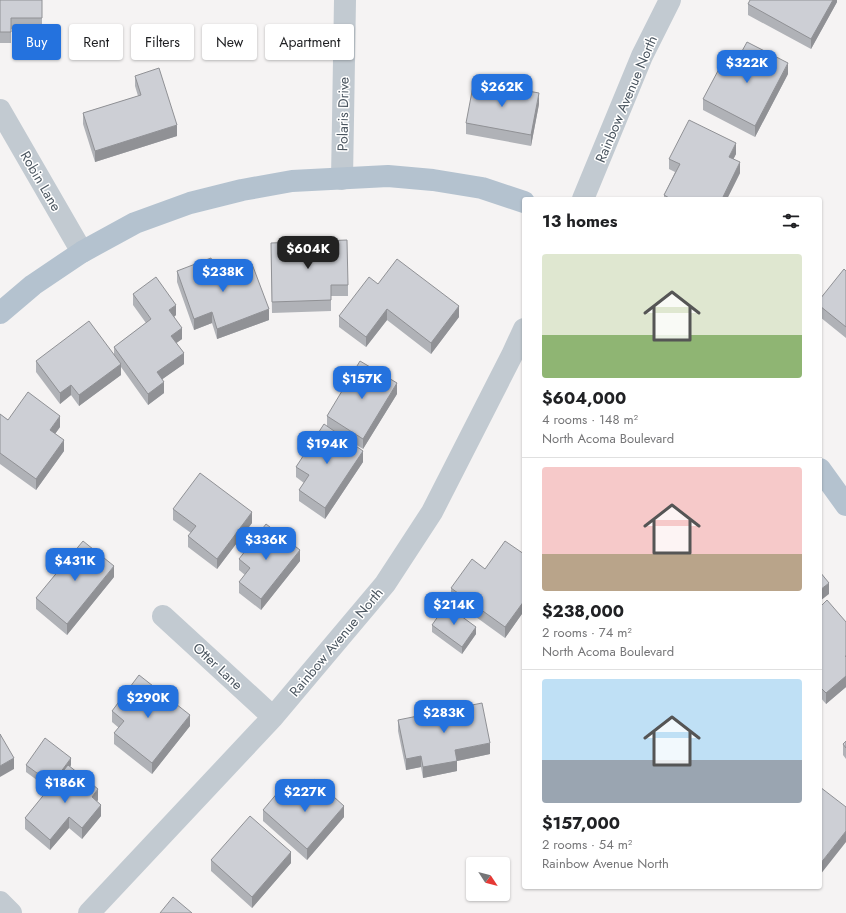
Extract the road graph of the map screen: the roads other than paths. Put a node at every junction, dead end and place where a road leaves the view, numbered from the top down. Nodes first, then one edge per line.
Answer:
1 (345, 0) edge
2 (670, 0) edge
3 (0, 110) edge
4 (342, 179) junction
5 (584, 197) edge
6 (522, 201) edge
7 (82, 252) junction
8 (0, 313) edge
9 (522, 333) edge
10 (822, 472) edge
11 (846, 505) edge
12 (163, 616) dead end
13 (273, 717) junction
14 (0, 902) edge
15 (11, 913) edge
16 (90, 913) edge

1 - 4 street, Polaris Drive
2 - 5 street, Rainbow Avenue North
3 - 7 street, Robin Lane
4 - 6 main road
4 - 7 main road
7 - 8 main road
9 - 13 street, Rainbow Avenue North
10 - 11 main road
12 - 13 street, Otter Lane
13 - 16 street, Rainbow Avenue North
14 - 15 street

